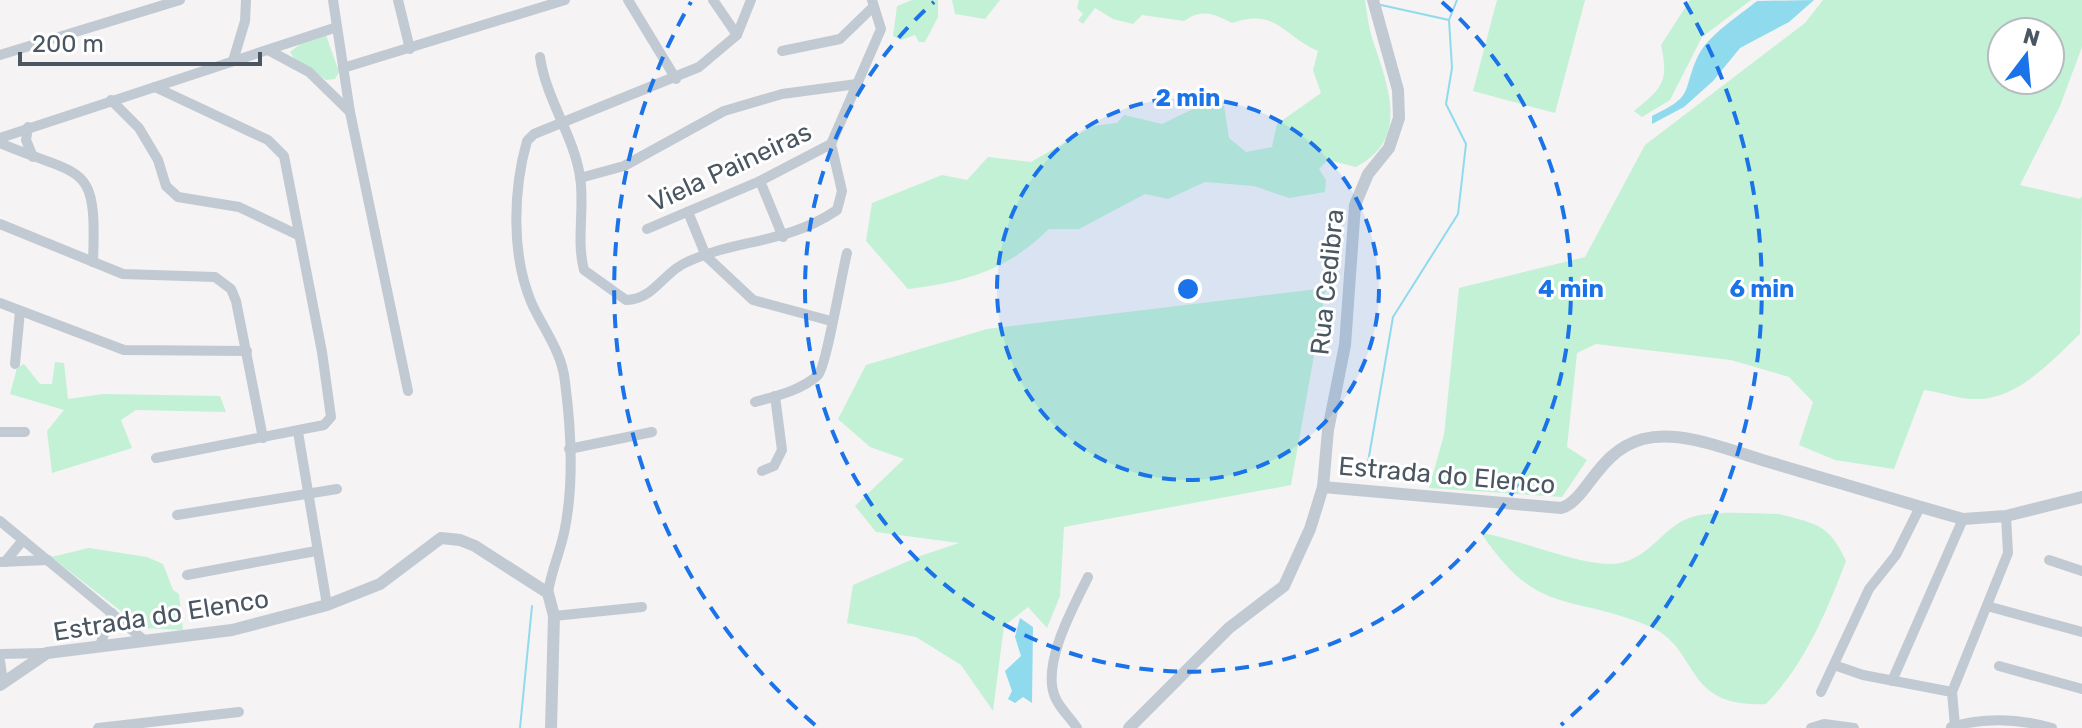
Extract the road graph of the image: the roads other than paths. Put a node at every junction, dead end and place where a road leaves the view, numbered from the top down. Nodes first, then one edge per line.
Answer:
1 (180, 0) edge
2 (246, 0) edge
3 (333, 0) edge
4 (398, 0) edge
5 (565, 0) edge
6 (628, 0) edge
7 (713, 0) edge
8 (751, 0) edge
9 (1373, 0) edge
10 (870, 3) edge
11 (337, 27) junction
12 (737, 35) junction
13 (410, 49) junction
14 (270, 51) junction
15 (782, 51) dead end
16 (0, 55) edge
17 (540, 57) dead end
18 (233, 61) junction
19 (343, 68) junction
20 (676, 79) junction
21 (857, 84) junction
22 (155, 87) junction
23 (111, 100) junction
24 (350, 112) junction
25 (561, 123) junction
26 (28, 127) junction
27 (0, 140) edge
28 (831, 144) junction
29 (33, 157) junction
30 (580, 178) junction
31 (760, 181) junction
32 (688, 212) junction
33 (0, 224) edge
34 (647, 229) dead end
35 (298, 235) junction
36 (783, 237) junction
37 (847, 253) dead end
38 (706, 256) junction
39 (93, 262) junction
40 (0, 303) edge
41 (20, 311) junction
42 (831, 321) junction
43 (247, 351) junction
44 (15, 364) dead end
45 (408, 391) dead end
46 (775, 396) junction
47 (755, 402) dead end
48 (0, 432) edge
49 (25, 432) dead end
50 (298, 432) junction
51 (652, 432) dead end
52 (263, 438) junction
53 (569, 449) junction
54 (156, 458) dead end
55 (762, 471) dead end
56 (1323, 487) junction
57 (337, 489) dead end
58 (308, 493) junction
59 (2082, 498) edge
60 (1920, 507) junction
61 (177, 515) dead end
62 (2006, 516) junction
63 (1963, 519) junction
64 (0, 521) edge
65 (23, 540) junction
66 (316, 551) junction
67 (48, 560) junction
68 (2049, 560) dead end
69 (2, 562) edge
70 (2082, 571) edge
71 (187, 575) dead end
72 (1088, 577) dead end
73 (548, 593) junction
74 (327, 605) junction
75 (1987, 606) junction
76 (642, 607) dead end
77 (112, 613) junction
78 (554, 616) junction
79 (2082, 632) edge
80 (144, 640) junction
81 (100, 645) junction
82 (47, 653) junction
83 (0, 654) edge
84 (0, 661) edge
85 (1834, 665) junction
86 (1999, 666) dead end
87 (1892, 681) junction
88 (2, 684) edge
89 (2082, 689) edge
90 (1821, 692) dead end
91 (1952, 692) junction
92 (239, 712) dead end
93 (2022, 720) junction
94 (132, 726) edge
95 (1952, 727) edge
96 (98, 728) edge
97 (551, 728) edge
98 (1077, 728) edge
99 (1129, 728) edge
100 (1811, 728) edge
101 (1854, 728) edge
102 (2010, 728) edge
103 (2052, 728) edge

1 - 16 street
2 - 18 street
3 - 11 street
4 - 13 street
5 - 13 street
6 - 20 street
7 - 12 street
8 - 12 street
9 - 56 street, Rua Cedibra
10 - 15 street
10 - 21 street
11 - 14 street
11 - 19 street
12 - 20 street
13 - 19 street
14 - 18 street
14 - 24 street
17 - 25 street
18 - 22 street
19 - 24 street
20 - 25 street
21 - 28 street
21 - 30 street
22 - 23 street
22 - 35 street
23 - 26 street
23 - 35 street
24 - 45 street
25 - 30 street
25 - 53 street
26 - 27 street
26 - 29 street
27 - 29 street
28 - 31 street, Viela Paineiras
28 - 36 street
29 - 39 street
30 - 38 street
31 - 32 street, Viela Paineiras
31 - 36 street
32 - 34 street, Viela Paineiras
32 - 38 street
33 - 39 street
35 - 50 street
36 - 38 street
37 - 42 street
38 - 42 street
39 - 43 street
40 - 41 street
41 - 43 street
41 - 44 street
42 - 46 street
43 - 52 street
46 - 47 street
46 - 55 street
48 - 49 street
50 - 52 street
50 - 58 street
51 - 53 street
52 - 54 street
53 - 73 street
56 - 60 street, Estrada do Elenco
56 - 99 street, Estrada do Elenco
57 - 58 street
58 - 61 street
58 - 66 street
59 - 62 street, Estrada do Elenco
60 - 63 street, Estrada do Elenco
60 - 85 street
62 - 63 street, Estrada do Elenco
62 - 75 street
63 - 87 street
64 - 65 street
65 - 67 street
65 - 69 street
66 - 71 street
66 - 74 street
67 - 69 street
67 - 77 street
68 - 70 street
72 - 98 street
73 - 74 street, Estrada do Elenco
73 - 78 street
74 - 80 street, Estrada do Elenco
75 - 79 street
75 - 91 street
76 - 78 street
77 - 80 street
77 - 81 street
78 - 97 street
80 - 81 street, Estrada do Elenco
81 - 82 street, Estrada do Elenco
82 - 83 street
82 - 88 street, Estrada do Elenco
84 - 88 street
85 - 87 street
85 - 90 street
86 - 89 street
87 - 91 street
91 - 95 street
92 - 94 street
93 - 95 street
93 - 102 street
93 - 103 street
94 - 96 street
100 - 101 street

